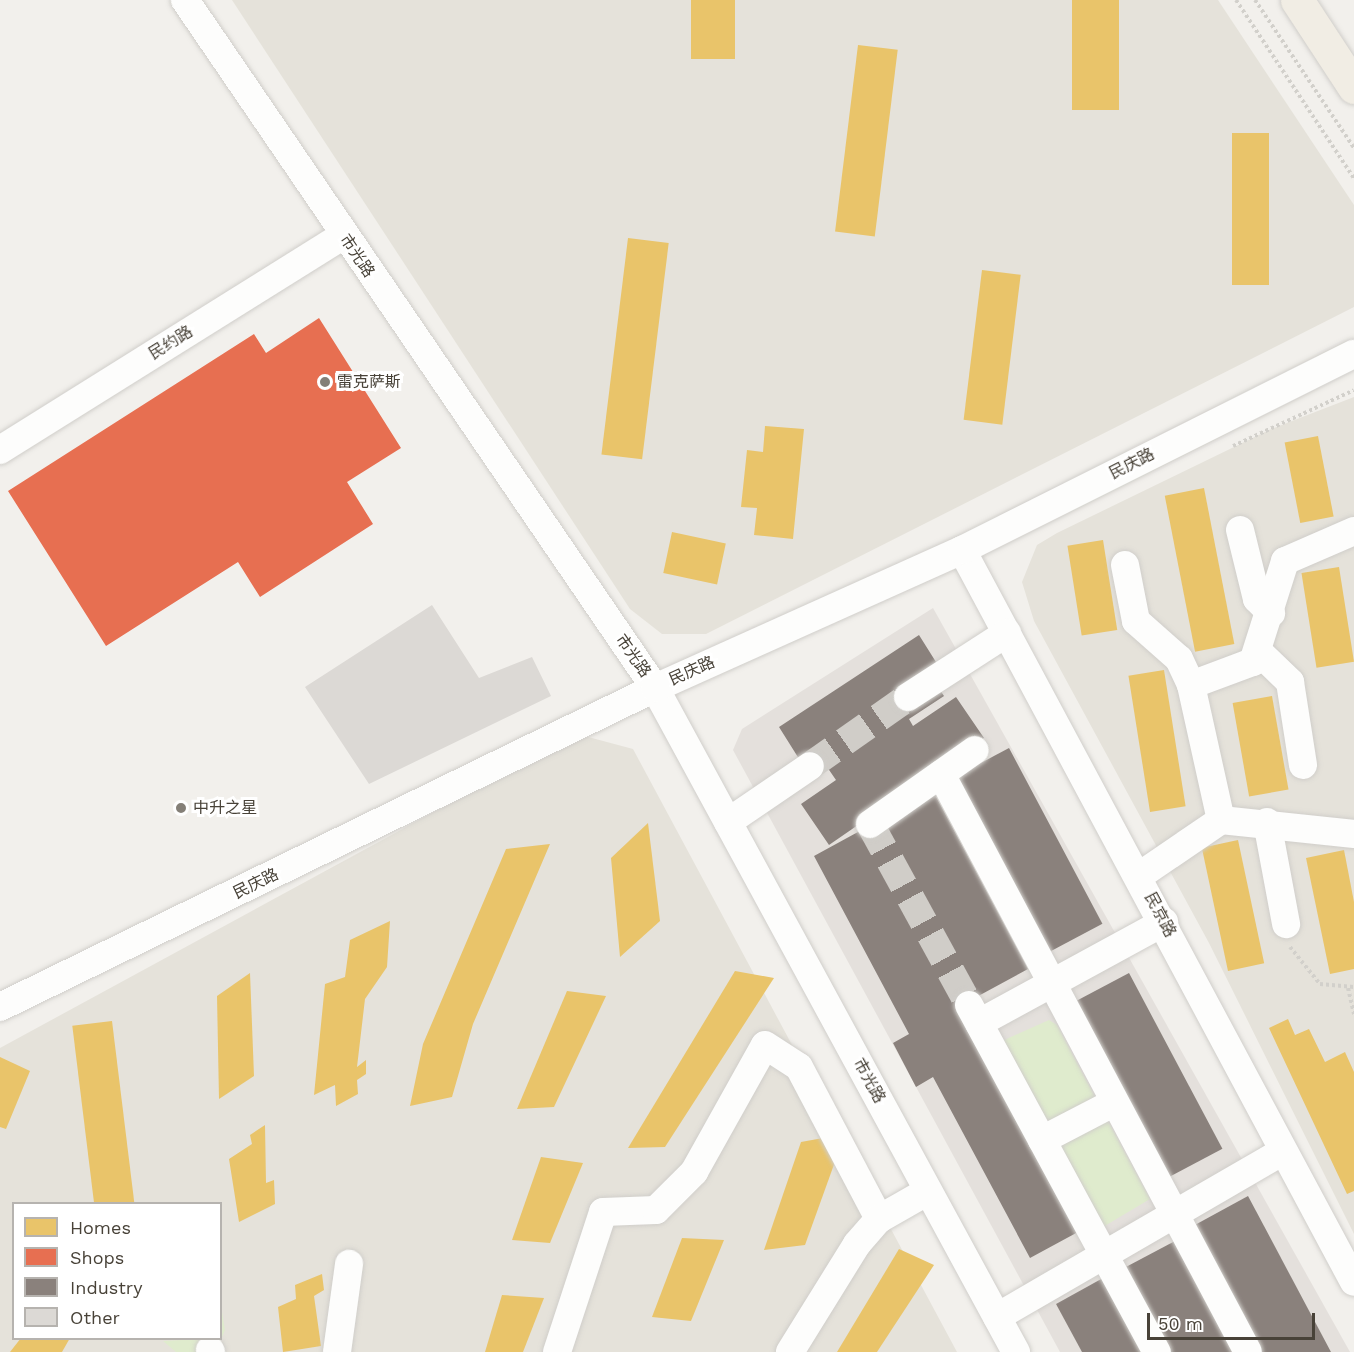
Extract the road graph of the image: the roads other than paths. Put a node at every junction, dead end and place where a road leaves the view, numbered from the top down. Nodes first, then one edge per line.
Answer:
1 (185, 0) edge
2 (1297, 0) edge
3 (1354, 87) edge
4 (343, 236) junction
5 (1354, 354) edge
6 (0, 450) edge
7 (1240, 530) dead end
8 (1353, 540) edge
9 (962, 550) junction
10 (1125, 565) dead end
11 (1271, 613) junction
12 (1007, 633) junction
13 (1260, 653) junction
14 (1191, 685) junction
15 (655, 688) junction
16 (908, 697) tunnel mouth
17 (975, 750) dead end
18 (1303, 765) dead end
19 (810, 766) tunnel mouth
20 (941, 774) junction
21 (1221, 820) junction
22 (728, 822) junction
23 (1267, 822) junction
24 (870, 824) dead end
25 (1354, 834) edge
26 (1139, 876) junction
27 (1164, 922) junction
28 (1286, 924) road end
29 (1050, 983) junction
30 (0, 1007) edge
31 (1113, 1103) junction
32 (1042, 1140) junction
33 (1282, 1152) junction
34 (928, 1191) junction
35 (1171, 1215) junction
36 (879, 1220) junction
37 (1345, 1243) edge
38 (1104, 1254) junction
39 (349, 1264) dead end
40 (1354, 1282) edge
41 (997, 1317) junction
42 (337, 1352) edge
43 (557, 1352) edge
44 (790, 1352) edge
45 (1016, 1352) edge
46 (1157, 1352) edge
47 (1248, 1352) edge

1 - 4 street, 市光路
2 - 3 main road
4 - 6 street, 民约路
4 - 15 street, 市光路
5 - 9 street, 民庆路
7 - 11 street
8 - 11 street
9 - 12 street, 民京路
9 - 15 street, 民庆路
10 - 14 street
11 - 13 street
12 - 16 street
12 - 26 street, 民京路
13 - 14 street
13 - 18 street
14 - 21 street
15 - 22 street, 市光路
15 - 30 street, 民庆路
17 - 20 street
19 - 22 street
20 - 24 street
20 - 29 street
21 - 23 street
21 - 26 street
22 - 34 street, 市光路
23 - 25 street
23 - 28 street
26 - 27 street, 民京路
27 - 29 street
27 - 33 street, 民京路
29 - 31 street
29 - 32 street
31 - 32 street
31 - 35 street
32 - 38 street
33 - 35 street
33 - 37 street, 民京路
34 - 36 street
34 - 41 street, 市光路
35 - 38 street
35 - 47 street
36 - 43 street
36 - 44 street
37 - 40 street, 民京路
38 - 41 street
38 - 46 street
39 - 42 street
41 - 45 street, 市光路

